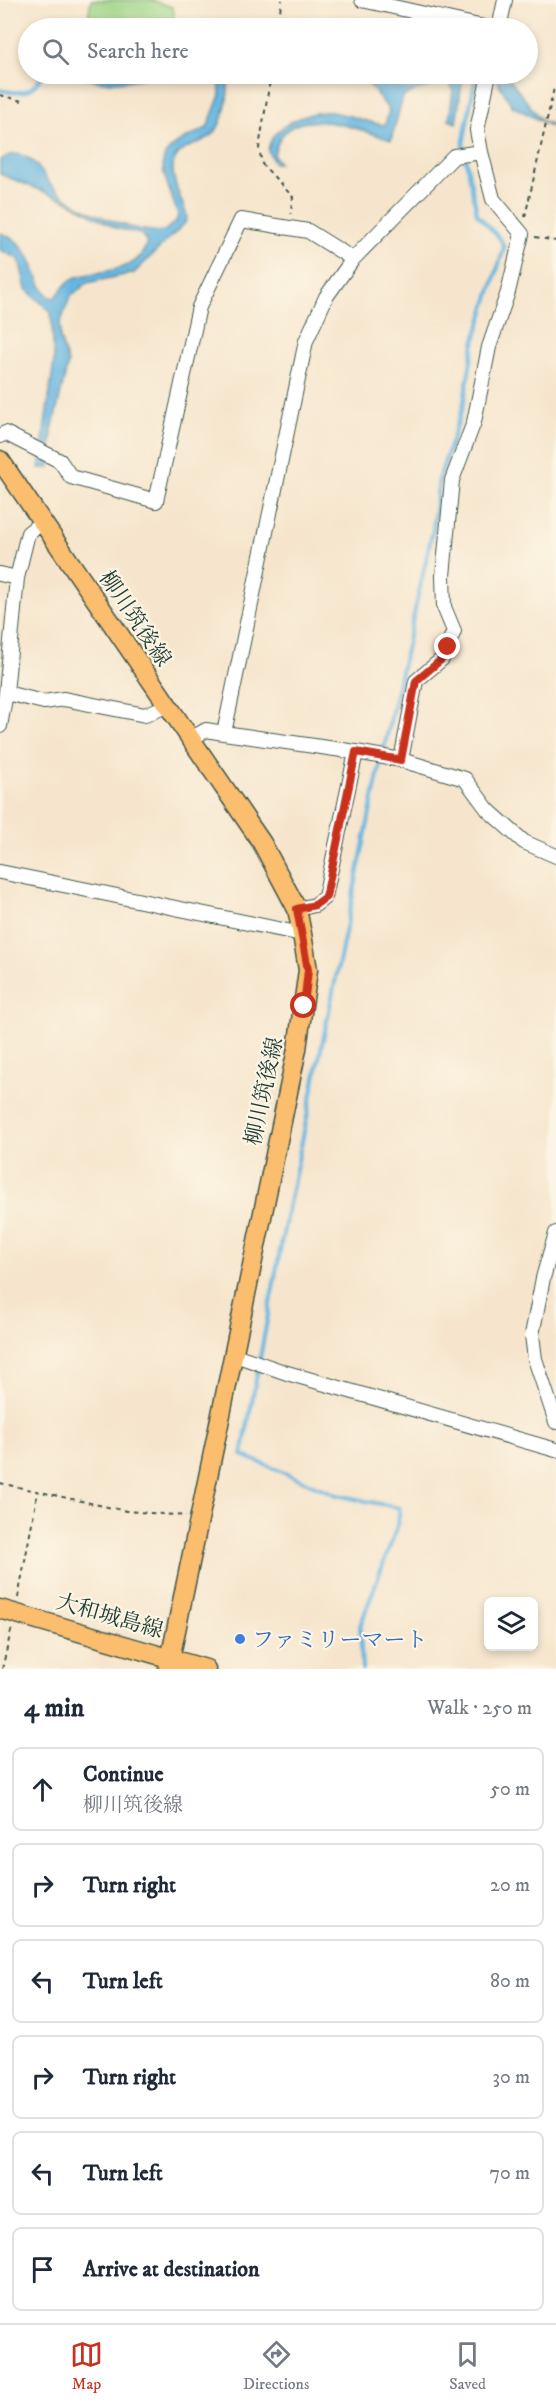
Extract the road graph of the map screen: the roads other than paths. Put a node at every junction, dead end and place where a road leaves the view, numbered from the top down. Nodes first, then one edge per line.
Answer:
1 (362, 0) edge
2 (505, 0) edge
3 (443, 18) edge
4 (501, 18) edge
5 (487, 84) edge
6 (481, 152) junction
7 (353, 259) junction
8 (0, 436) edge
9 (3, 463) edge
10 (42, 522) junction
11 (0, 574) edge
12 (17, 578) junction
13 (6, 693) junction
14 (166, 706) junction
15 (0, 726) edge
16 (224, 733) junction
17 (189, 740) junction
18 (356, 752) junction
19 (401, 760) junction
20 (556, 856) edge
21 (0, 872) edge
22 (297, 909) junction
23 (302, 934) junction
24 (556, 1233) edge
25 (232, 1354) junction
26 (556, 1422) edge
27 (556, 1450) edge
28 (8, 1611) edge
29 (170, 1663) edge
30 (206, 1669) edge

1 - 3 street
2 - 4 street
5 - 6 street
6 - 7 street
6 - 19 street
7 - 8 street
7 - 16 street
9 - 10 main road, 柳川筑後線
10 - 12 street
10 - 14 main road, 柳川筑後線
11 - 12 street
12 - 13 street
13 - 14 street
13 - 15 street
14 - 17 main road, 柳川筑後線
16 - 17 street
16 - 18 street
17 - 22 main road, 柳川筑後線
18 - 19 street
18 - 22 street
19 - 20 street
21 - 23 street
22 - 23 main road, 柳川筑後線
23 - 25 main road, 柳川筑後線
24 - 26 street
25 - 27 street
25 - 29 main road, 柳川筑後線
28 - 29 main road, 大和城島線
29 - 30 main road, 大和城島線

